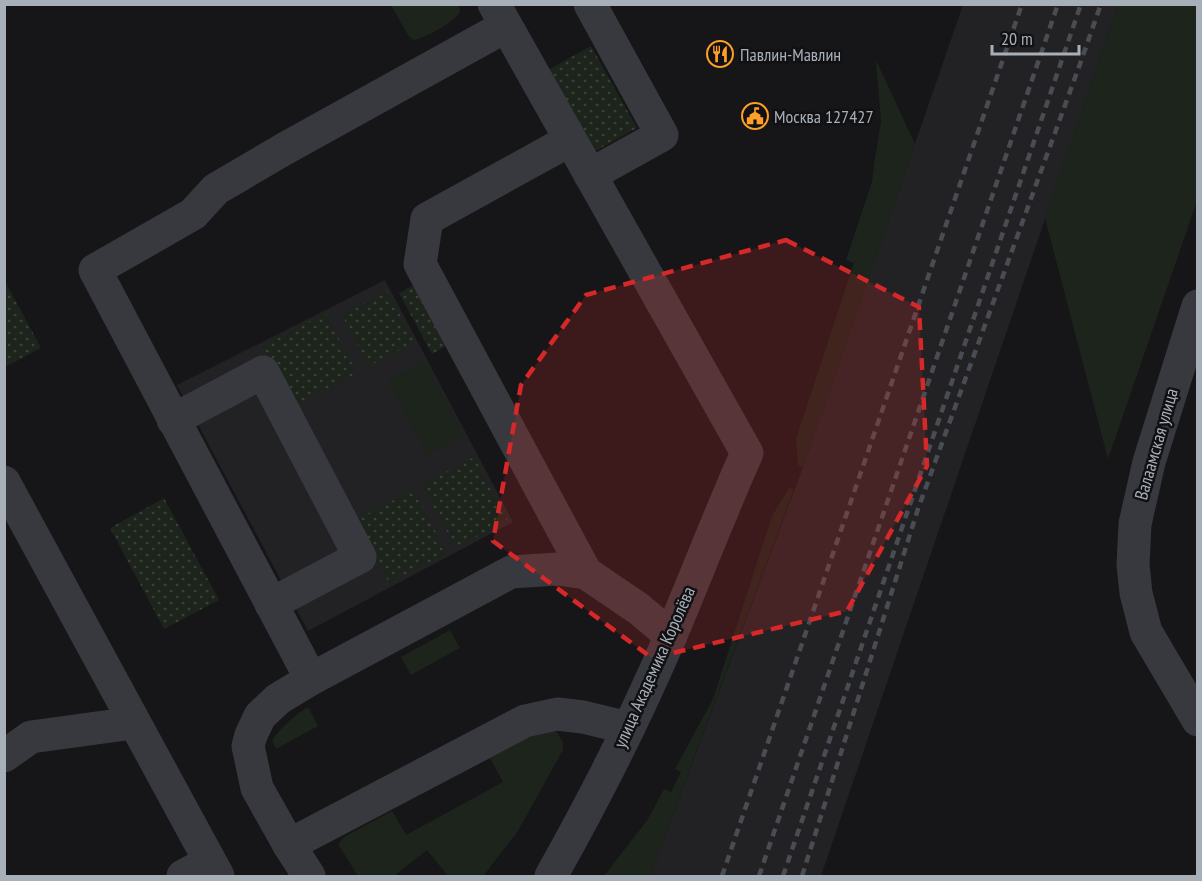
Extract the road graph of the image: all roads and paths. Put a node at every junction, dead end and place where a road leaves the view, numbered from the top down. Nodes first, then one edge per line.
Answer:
1 (590, 4) edge
2 (500, 15) edge
3 (570, 140) junction
4 (590, 175) junction
5 (1197, 306) edge
6 (173, 420) junction
7 (4, 482) edge
8 (586, 573) junction
9 (271, 604) junction
10 (671, 636) junction
11 (311, 679) junction
12 (1197, 720) edge
13 (133, 723) junction
14 (628, 728) junction
15 (4, 756) edge
16 (289, 845) junction
17 (203, 872) edge
18 (309, 876) edge
19 (551, 876) edge

1 - 4 street
2 - 3 street
2 - 6 street
3 - 4 street
3 - 8 street
4 - 10 street, улица Академика Королёва
5 - 12 street, Валаамская улица
6 - 9 street
6 - 9 street
7 - 13 street
8 - 10 street
8 - 11 street
9 - 11 street
10 - 14 street, улица Академика Королёва
11 - 16 street
13 - 15 street
13 - 17 street
14 - 16 street
14 - 19 street, улица Академика Королёва
16 - 18 street

